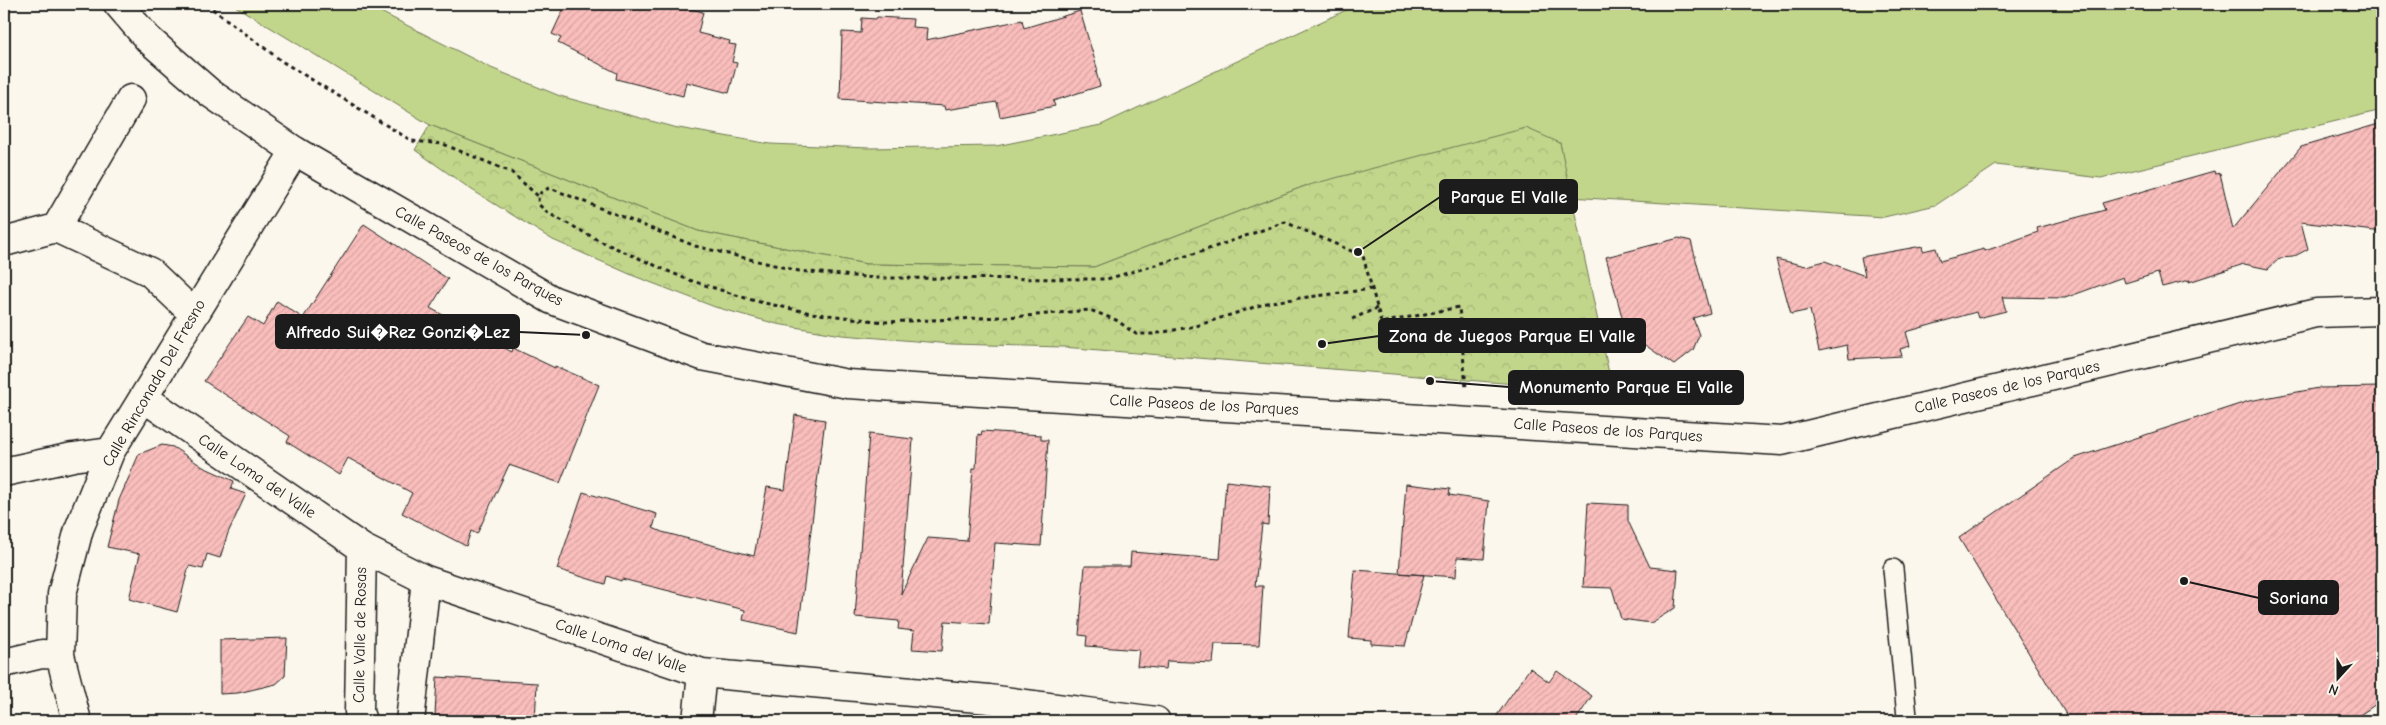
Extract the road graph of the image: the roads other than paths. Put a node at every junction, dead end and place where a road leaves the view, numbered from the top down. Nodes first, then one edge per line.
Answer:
1 (118, 4) edge
2 (131, 99) dead end
3 (295, 151) junction
4 (56, 228) junction
5 (4, 242) edge
6 (2382, 311) edge
7 (193, 313) junction
8 (144, 398) junction
9 (110, 452) junction
10 (4, 472) edge
11 (362, 548) junction
12 (1893, 569) dead end
13 (426, 580) junction
14 (60, 655) junction
15 (4, 663) edge
16 (702, 673) junction
17 (988, 710) edge
18 (76, 721) edge
19 (362, 721) edge
20 (410, 721) edge
21 (697, 721) edge
22 (1156, 721) edge
23 (1909, 721) edge

1 - 3 street, Calle Paseos de los Parques
2 - 4 street
3 - 6 street, Calle Paseos de los Parques
3 - 7 street, Calle Rinconada Del Fresno
4 - 5 street
4 - 7 street
7 - 8 street, Calle Rinconada Del Fresno
8 - 9 street, Calle Rinconada Del Fresno
8 - 11 street, Calle Loma del Valle
9 - 10 street
9 - 14 street, Calle Rinconada Del Fresno
11 - 13 street, Calle Loma del Valle
11 - 19 street, Calle Valle de Rosas
12 - 23 lane
13 - 16 street, Calle Loma del Valle
13 - 20 street
14 - 15 street
14 - 18 street, Calle Rinconada Del Fresno
16 - 17 street, Calle Loma del Valle
16 - 21 street
17 - 22 street, Calle Loma del Valle

